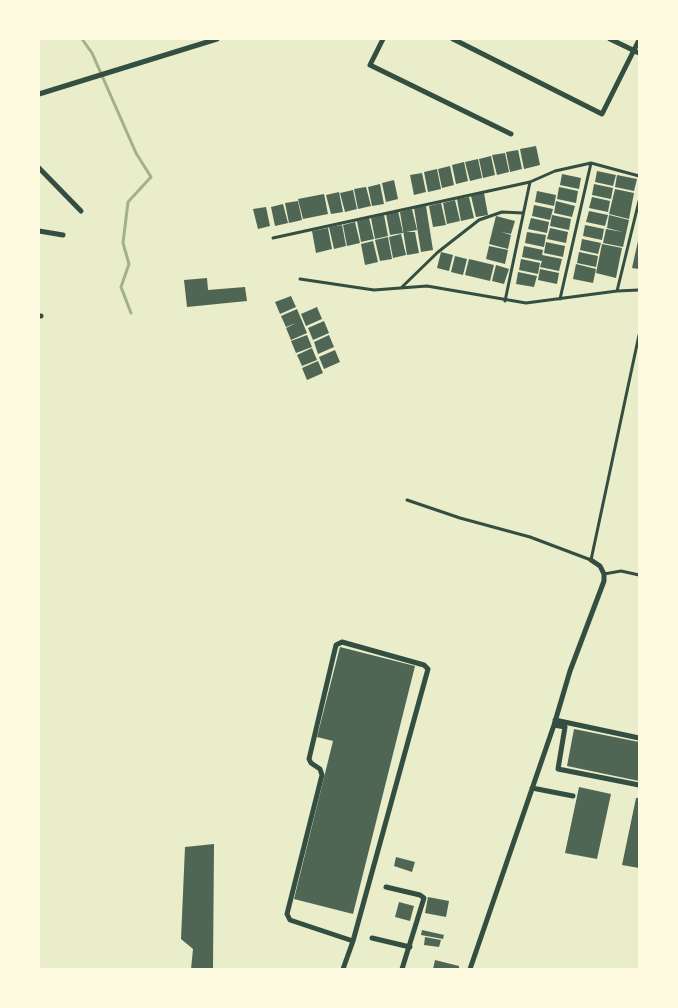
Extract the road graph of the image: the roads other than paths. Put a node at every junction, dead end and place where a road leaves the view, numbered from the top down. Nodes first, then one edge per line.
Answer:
1 (217, 39) edge
2 (383, 39) edge
3 (453, 39) edge
4 (610, 39) edge
5 (639, 40) edge
6 (636, 51) edge
7 (39, 94) edge
8 (512, 134) dead end
9 (591, 163) junction
10 (39, 168) edge
11 (639, 176) edge
12 (530, 182) junction
13 (639, 201) edge
14 (81, 211) dead end
15 (523, 213) junction
16 (39, 231) edge
17 (63, 236) dead end
18 (273, 238) dead end
19 (300, 279) dead end
20 (401, 289) junction
21 (639, 290) edge
22 (617, 291) junction
23 (560, 299) junction
24 (505, 301) junction
25 (639, 335) edge
26 (407, 500) dead end
27 (591, 560) junction
28 (604, 574) junction
29 (639, 575) edge
30 (555, 722) junction
31 (565, 725) junction
32 (639, 738) edge
33 (639, 785) edge
34 (532, 788) junction
35 (573, 796) dead end
36 (386, 887) dead end
37 (372, 938) dead end
38 (353, 941) junction
39 (410, 947) junction
40 (344, 969) edge
41 (402, 969) edge
42 (470, 969) edge

1 - 7 street
2 - 8 street
3 - 6 street
4 - 6 street
5 - 6 street
9 - 11 lane
9 - 12 lane
9 - 23 lane
10 - 14 street
12 - 15 lane
12 - 18 lane
13 - 22 lane
15 - 20 lane
15 - 24 lane
16 - 17 street
19 - 20 lane
20 - 24 lane
21 - 22 lane
22 - 23 lane
23 - 24 lane
25 - 27 lane
26 - 27 lane
27 - 28 street
28 - 29 lane
28 - 30 street
30 - 31 street
30 - 34 street
31 - 32 street
31 - 33 street
34 - 35 street
34 - 42 street
36 - 39 street
37 - 39 street
38 - 38 street
38 - 40 street
39 - 41 street

